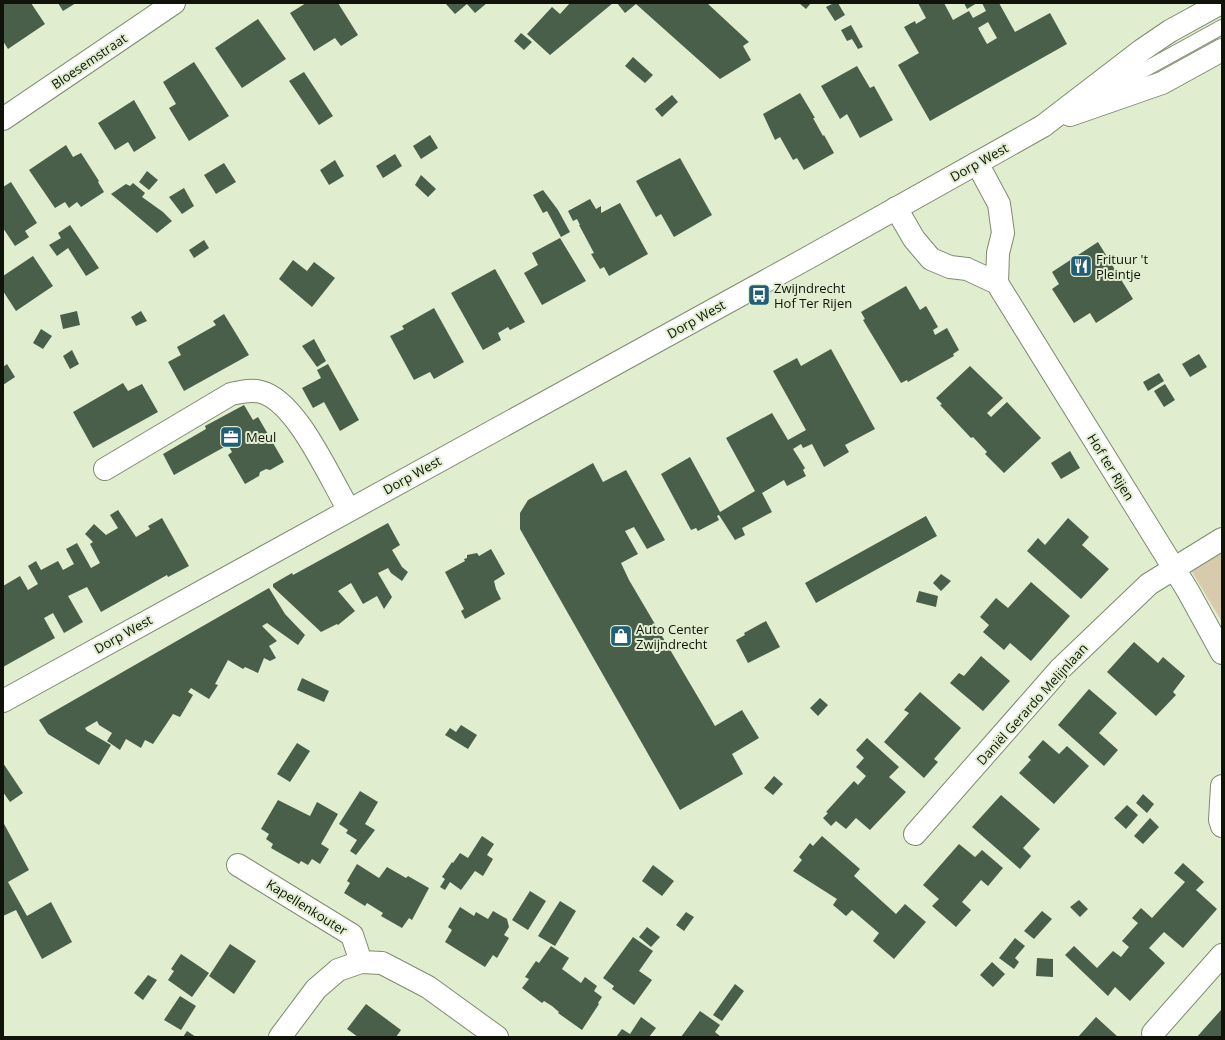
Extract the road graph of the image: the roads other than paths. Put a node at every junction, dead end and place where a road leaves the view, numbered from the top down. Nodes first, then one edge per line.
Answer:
1 (174, 3) edge
2 (1221, 3) edge
3 (1222, 27) edge
4 (1222, 50) edge
5 (3, 119) edge
6 (1043, 126) junction
7 (978, 163) junction
8 (896, 208) junction
9 (997, 283) junction
10 (105, 469) dead end
11 (349, 510) junction
12 (1222, 539) edge
13 (1174, 568) junction
14 (1222, 653) edge
15 (3, 701) edge
16 (1222, 786) edge
17 (1222, 826) edge
18 (916, 834) dead end
19 (238, 864) dead end
20 (1222, 955) edge
21 (361, 962) junction
22 (1153, 1033) dead end
23 (280, 1037) edge
24 (497, 1037) edge

1 - 5 street, Bloesemstraat
2 - 6 street, Dorp West
3 - 6 lane
4 - 6 street, Dorp West
6 - 7 street, Dorp West
7 - 8 street, Dorp West
7 - 9 street
8 - 9 street
8 - 11 street, Dorp West
9 - 13 street, Hof ter Rijen
10 - 11 street
11 - 15 street, Dorp West
12 - 13 street, Daniël Gerardo Melijnlaan
13 - 14 street, Hof ter Rijen
13 - 18 street, Daniël Gerardo Melijnlaan
16 - 17 street
19 - 21 street, Kapellenkouter
20 - 22 street
21 - 23 street
21 - 24 street

